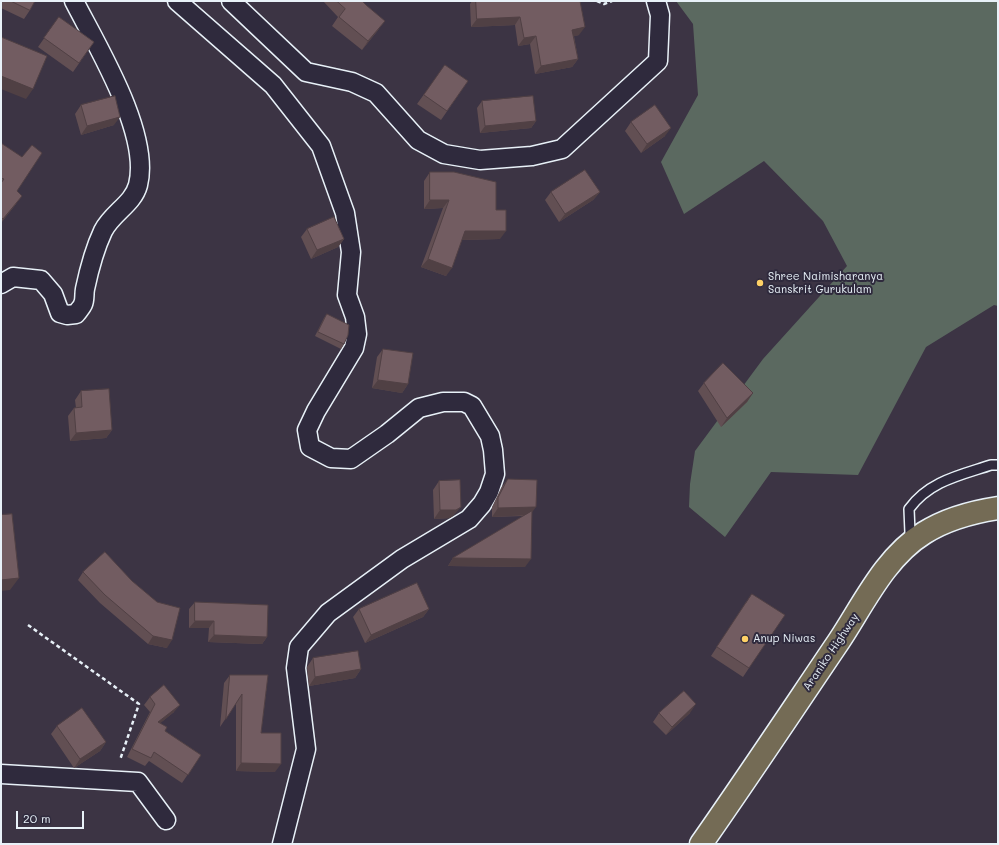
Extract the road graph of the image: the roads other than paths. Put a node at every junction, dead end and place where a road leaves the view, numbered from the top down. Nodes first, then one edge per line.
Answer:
1 (74, 1) edge
2 (178, 1) edge
3 (231, 1) edge
4 (656, 1) edge
5 (1, 284) edge
6 (998, 465) edge
7 (998, 508) edge
8 (914, 541) junction
9 (1, 774) edge
10 (166, 820) dead end
11 (282, 844) edge
12 (701, 844) edge

1 - 5 street
2 - 11 street
3 - 4 street
6 - 8 lane
7 - 8 highway, Araniko Highway
8 - 12 highway, Araniko Highway
9 - 10 street

